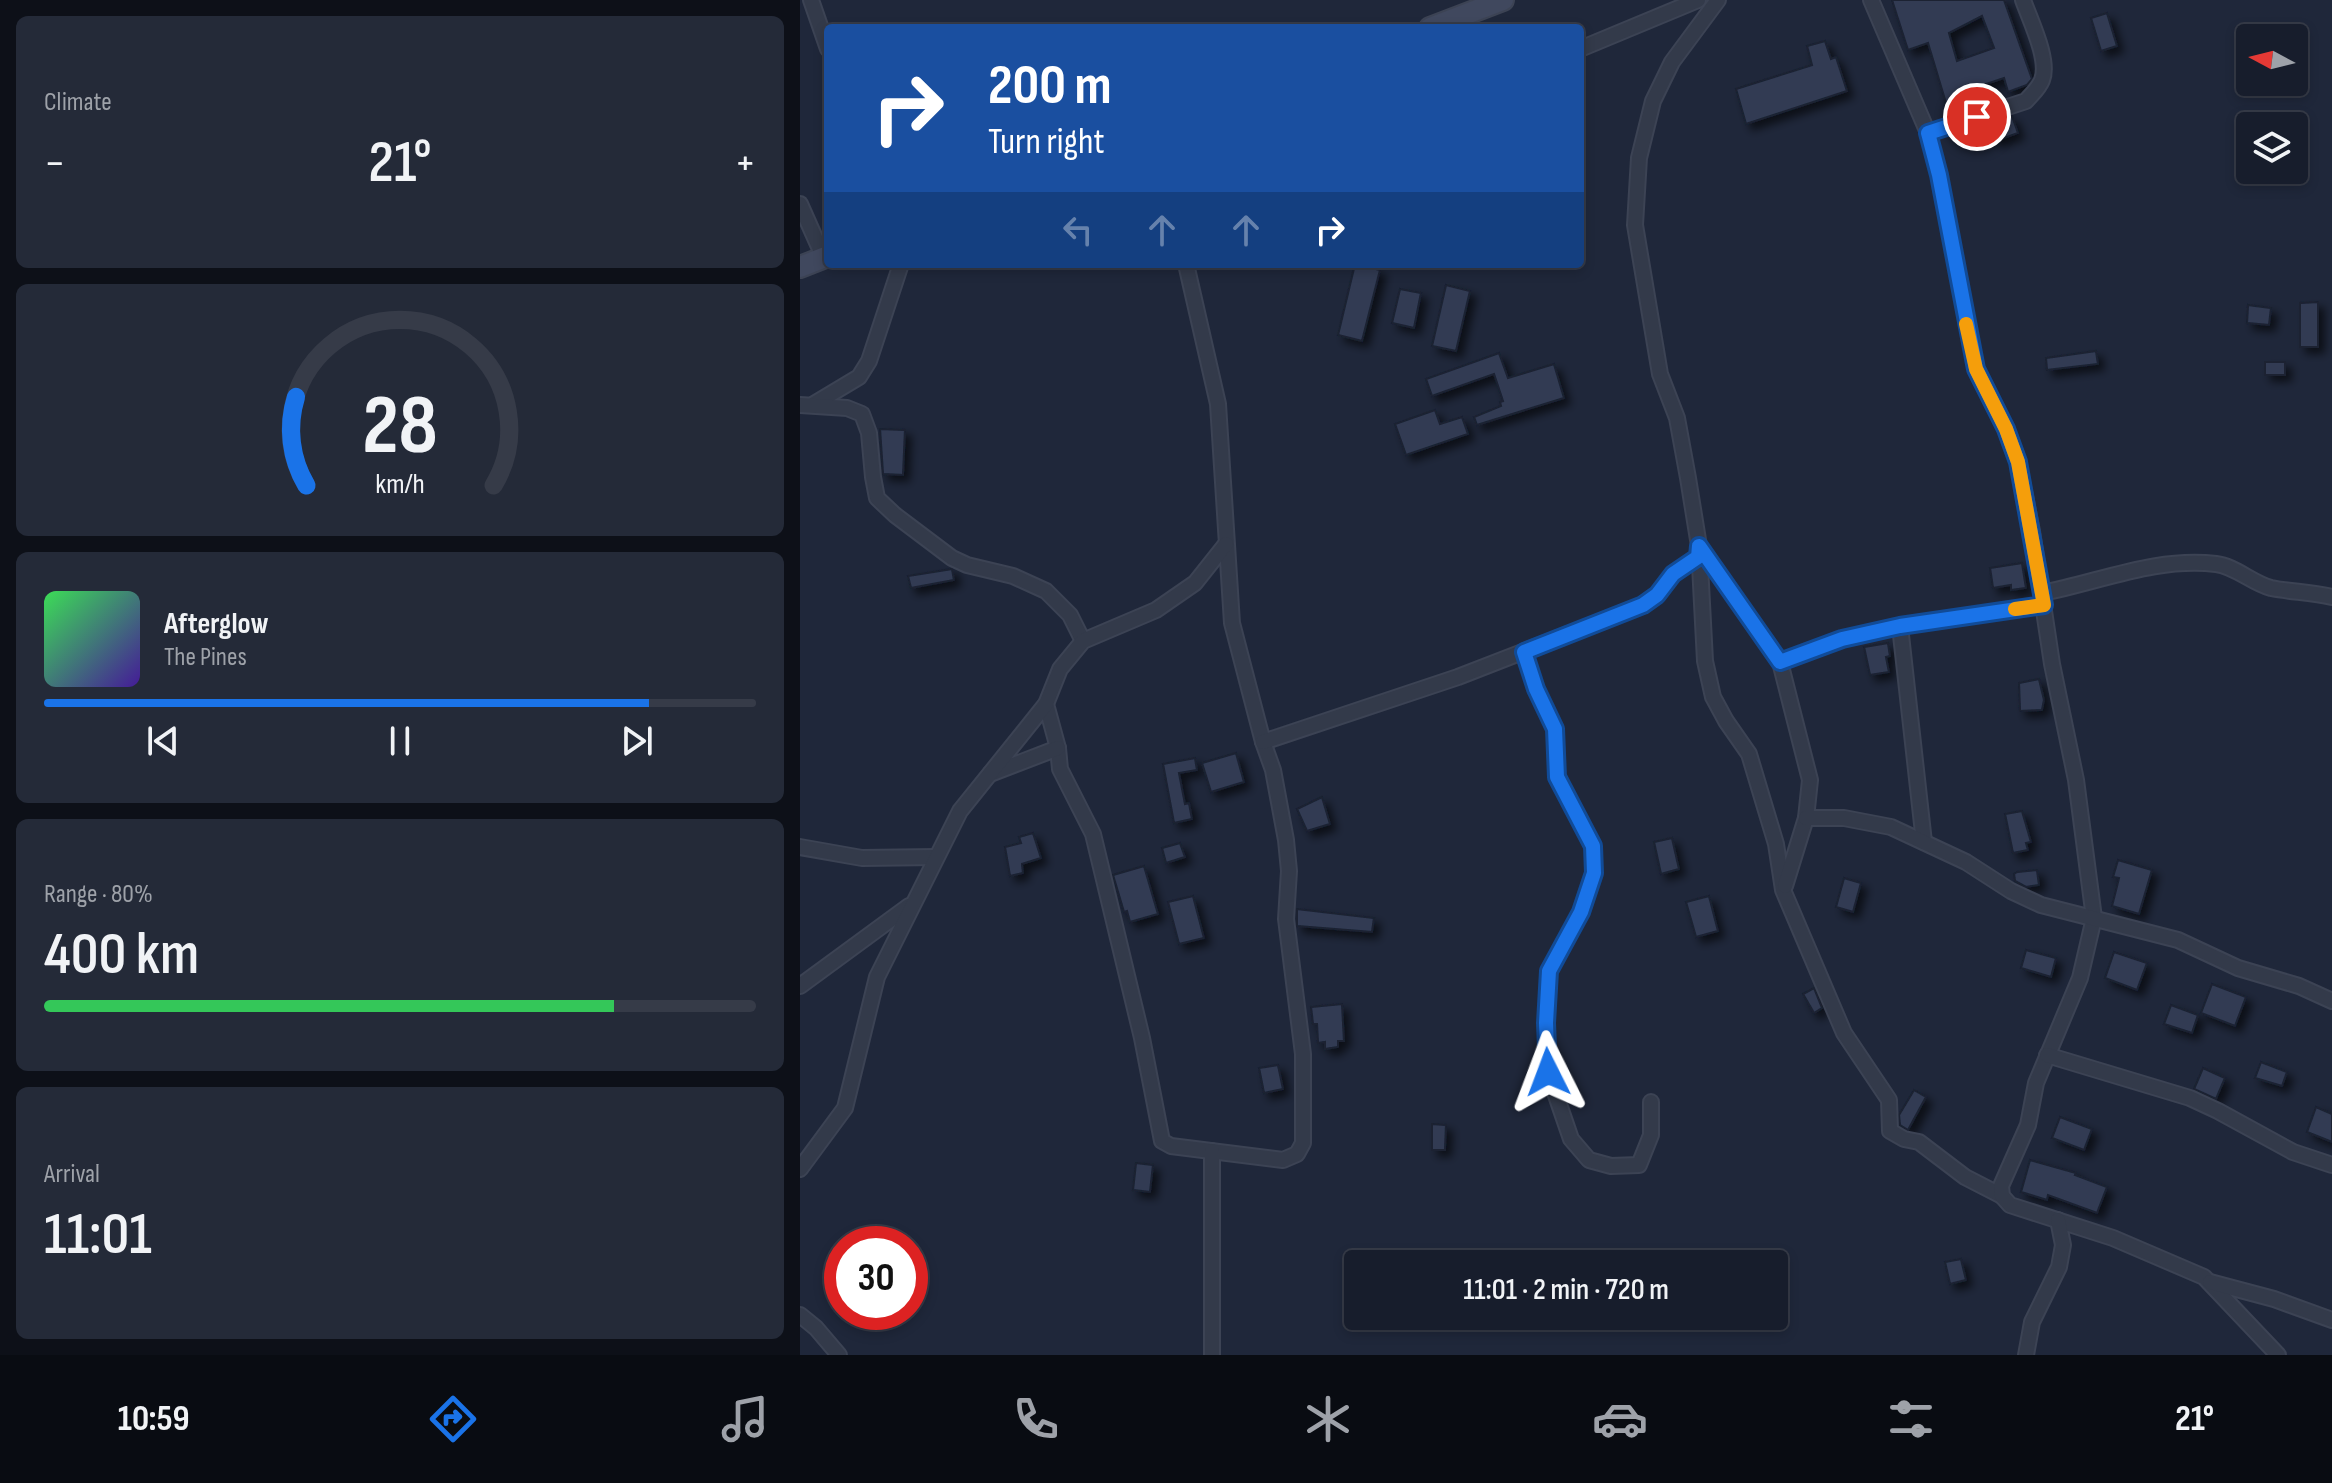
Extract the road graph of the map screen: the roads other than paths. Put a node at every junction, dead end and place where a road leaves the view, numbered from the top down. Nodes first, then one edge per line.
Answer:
1 (811, 0) edge
2 (1503, 0) edge
3 (1698, 0) edge
4 (1718, 0) edge
5 (1871, 0) edge
6 (2023, 0) edge
7 (1440, 24) edge
8 (824, 37) edge
9 (1584, 47) edge
10 (1928, 133) junction
11 (800, 204) edge
12 (824, 253) edge
13 (824, 258) edge
14 (800, 267) edge
15 (900, 268) edge
16 (1187, 268) edge
17 (807, 404) edge
18 (1226, 544) junction
19 (1698, 551) junction
20 (2332, 597) edge
21 (2043, 599) junction
22 (1900, 626) junction
23 (1083, 641) junction
24 (1524, 652) junction
25 (1780, 662) junction
26 (1046, 704) junction
27 (1263, 742) junction
28 (1058, 748) junction
29 (990, 774) junction
30 (1806, 818) junction
31 (1924, 842) junction
32 (800, 847) edge
33 (936, 857) junction
34 (1783, 890) junction
35 (912, 904) junction
36 (2094, 918) junction
37 (800, 986) edge
38 (2332, 1001) edge
39 (2047, 1055) junction
40 (1651, 1102) dead end
41 (1212, 1151) junction
42 (2332, 1165) edge
43 (800, 1169) edge
44 (2002, 1196) junction
45 (2058, 1220) junction
46 (2209, 1282) junction
47 (800, 1315) edge
48 (2332, 1320) edge
49 (839, 1355) edge
50 (1212, 1355) edge
51 (2026, 1355) edge
52 (2278, 1355) edge

1 - 8 street
2 - 7 main road
3 - 9 street
4 - 19 street
5 - 10 street
6 - 10 street
10 - 21 street
11 - 12 street
13 - 14 main road
15 - 17 street
16 - 18 street
17 - 23 street
18 - 23 street
18 - 27 street
19 - 24 street
19 - 25 street
19 - 34 street
20 - 21 street
21 - 22 street
21 - 36 street
22 - 25 street
22 - 31 street
23 - 26 street
24 - 27 street
24 - 40 street
25 - 30 street
26 - 28 street
26 - 29 street
27 - 41 street
28 - 29 street
28 - 41 street
29 - 33 street
30 - 31 street
30 - 34 street
31 - 36 street
32 - 33 street
33 - 35 street
34 - 44 street
35 - 37 street
35 - 43 street
36 - 38 street
36 - 39 street
39 - 42 street
39 - 44 street
41 - 50 street
44 - 45 street
45 - 46 street
45 - 51 street
46 - 48 street
46 - 52 street
47 - 49 street

